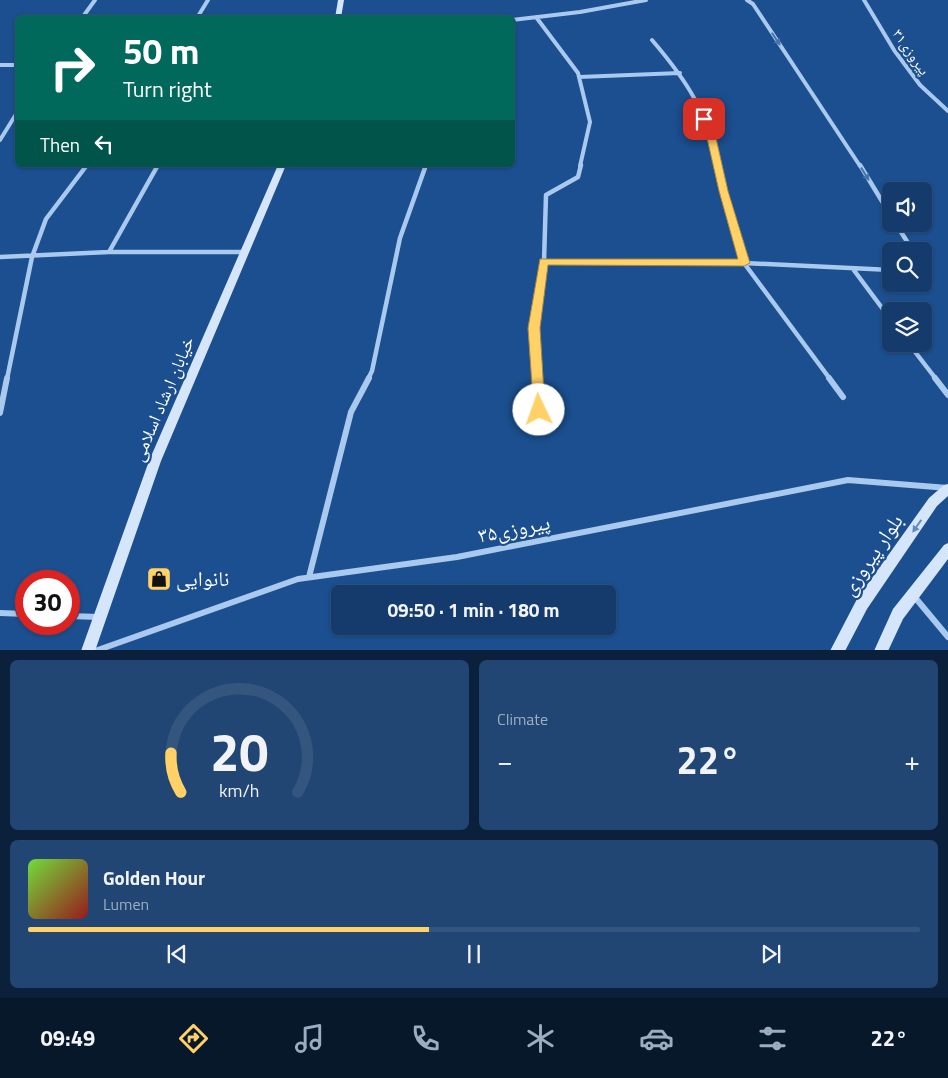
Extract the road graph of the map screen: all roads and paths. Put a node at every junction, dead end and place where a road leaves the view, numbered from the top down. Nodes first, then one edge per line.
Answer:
1 (95, 0) edge
2 (208, 0) edge
3 (340, 0) edge
4 (646, 0) edge
5 (747, 0) edge
6 (864, 0) edge
7 (84, 15) edge
8 (199, 15) edge
9 (338, 15) edge
10 (536, 17) junction
11 (515, 20) edge
12 (652, 40) dead end
13 (0, 65) edge
14 (15, 65) edge
15 (680, 73) junction
16 (579, 77) junction
17 (948, 111) edge
18 (15, 116) edge
19 (0, 140) edge
20 (85, 167) edge
21 (157, 167) edge
22 (281, 167) edge
23 (425, 167) edge
24 (882, 201) edge
25 (109, 252) junction
26 (246, 252) junction
27 (32, 256) junction
28 (0, 257) edge
29 (544, 262) junction
30 (744, 263) junction
31 (853, 269) junction
32 (882, 270) edge
33 (882, 308) edge
34 (915, 352) edge
35 (948, 395) edge
36 (843, 397) dead end
37 (539, 410) dead end
38 (0, 412) edge
39 (948, 488) edge
40 (948, 549) edge
41 (309, 577) junction
42 (913, 595) junction
43 (0, 613) edge
44 (15, 614) edge
45 (80, 616) edge
46 (100, 617) junction
47 (948, 637) edge
48 (88, 650) edge
49 (95, 650) edge
50 (837, 650) edge
51 (881, 650) edge

1 - 7 street
2 - 8 street
3 - 9 street
4 - 10 street
5 -> 24 street
6 - 17 street, پیروزی۳۱
10 - 11 street
10 - 16 street
12 - 15 street
13 - 14 street
15 - 16 street
15 - 30 street
16 - 29 street
18 - 19 street
20 - 27 street
21 - 25 street
22 - 26 street, خیابان ارشاد اسلامی
23 - 41 street
25 - 26 street
25 - 27 street
26 - 46 street, خیابان ارشاد اسلامی
27 - 28 street
27 - 38 street
29 - 30 street
29 - 37 street
30 - 31 street
30 - 36 street
31 - 32 street
31 - 33 street
34 - 35 street
39 - 41 street, پیروزی۳۵
39 -> 50 street, بلوار پیروزی
40 - 42 street
41 - 49 street, پیروزی۳۵
42 - 47 street
42 - 51 street
43 - 44 street
45 - 46 street
46 - 48 street, خیابان ارشاد اسلامی

